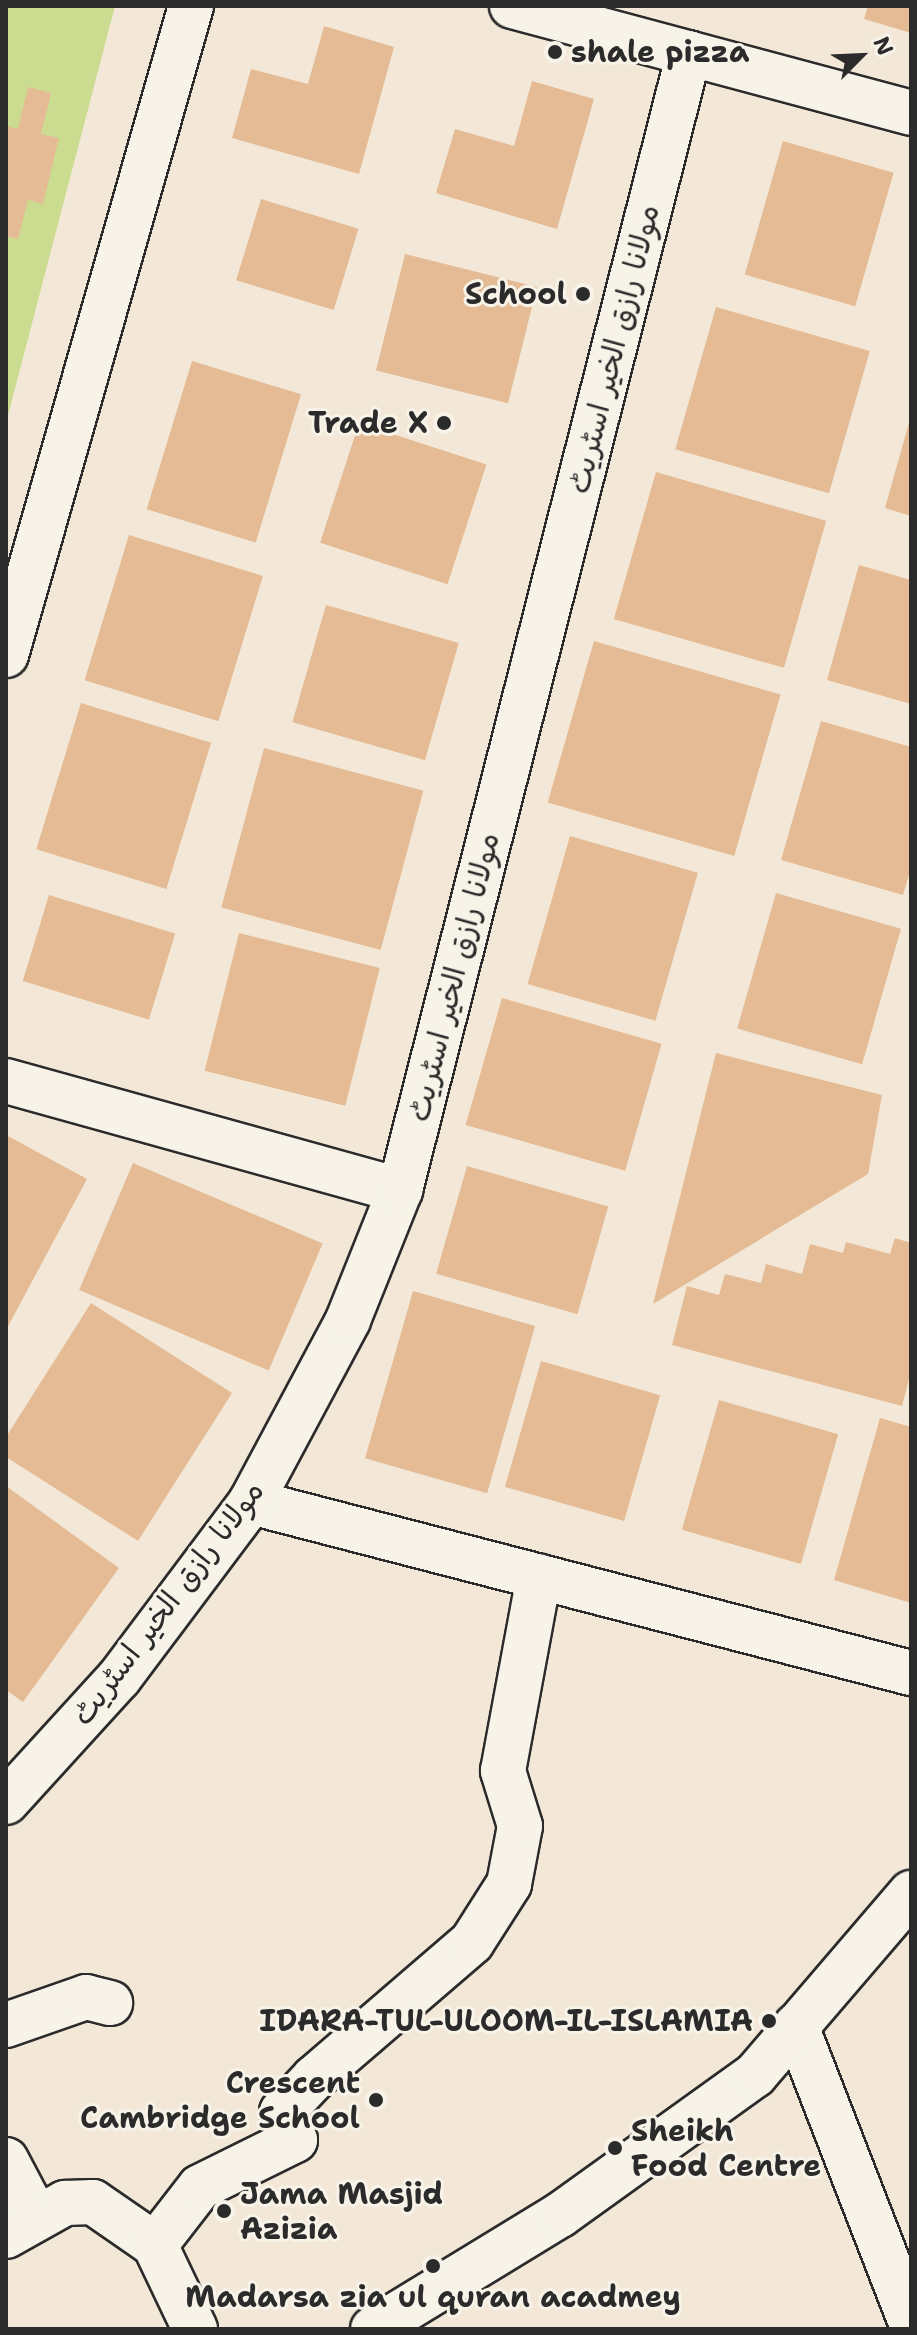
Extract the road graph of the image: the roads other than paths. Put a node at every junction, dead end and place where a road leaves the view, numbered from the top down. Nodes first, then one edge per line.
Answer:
1 (191, 6) edge
2 (512, 6) edge
3 (689, 53) junction
4 (911, 113) edge
5 (6, 655) edge
6 (6, 1081) edge
7 (400, 1190) junction
8 (251, 1502) junction
9 (539, 1576) junction
10 (911, 1673) edge
11 (6, 1802) edge
12 (911, 1893) edge
13 (110, 2003) dead end
14 (6, 2025) edge
15 (796, 2026) junction
16 (6, 2160) edge
17 (21, 2226) edge
18 (155, 2245) junction
19 (911, 2322) edge
20 (195, 2329) edge
21 (373, 2329) edge

1 - 5 street
2 - 3 street
3 - 4 street
3 - 7 street, مولانا رازق الخیر اسٹریٹ
6 - 7 street
7 - 8 street, مولانا رازق الخیر اسٹریٹ
8 - 9 street
8 - 11 street, مولانا رازق الخیر اسٹریٹ
9 - 10 street
9 - 18 street
12 - 15 street
13 - 14 street
15 - 19 street
15 - 21 street
16 - 17 street
17 - 18 street
18 - 20 street

